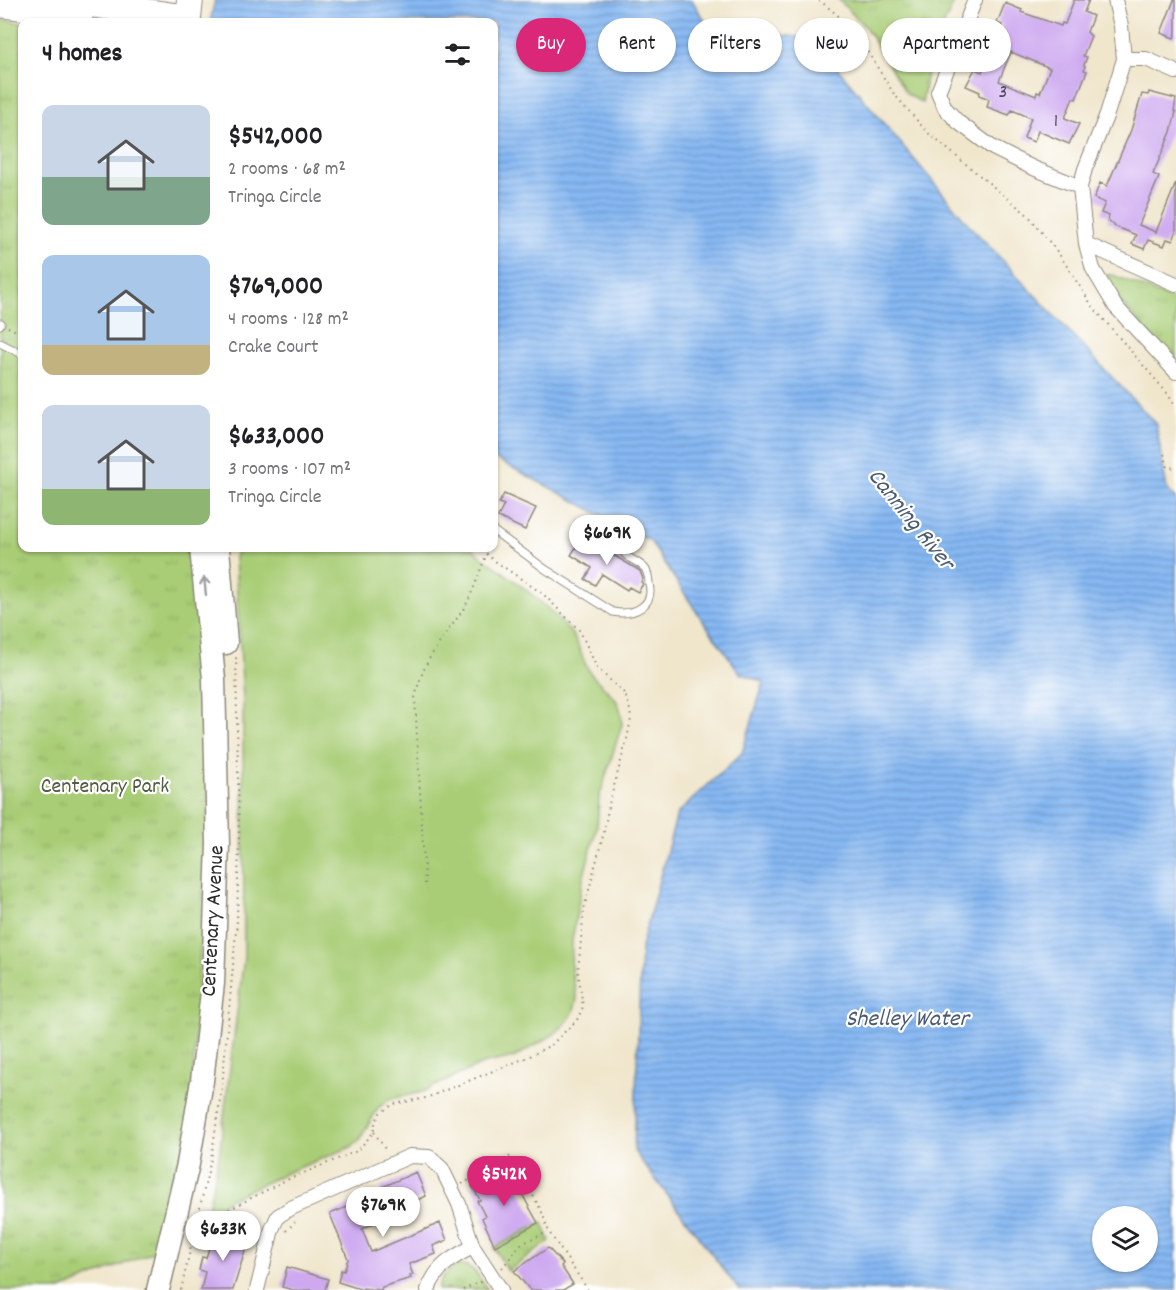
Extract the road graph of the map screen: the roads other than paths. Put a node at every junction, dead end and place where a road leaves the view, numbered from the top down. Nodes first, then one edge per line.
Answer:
1 (62, 0) edge
2 (975, 0) edge
3 (1115, 0) edge
4 (0, 4) edge
5 (180, 13) edge
6 (104, 18) edge
7 (1124, 58) junction
8 (1176, 72) edge
9 (1080, 187) junction
10 (1086, 244) junction
11 (1176, 284) edge
12 (0, 343) edge
13 (18, 352) edge
14 (1176, 372) edge
15 (633, 533) dead end
16 (498, 534) edge
17 (201, 552) edge
18 (218, 552) edge
19 (473, 1247) junction
20 (158, 1290) edge
21 (171, 1290) edge
22 (257, 1290) edge
23 (428, 1290) edge
24 (501, 1290) edge

1 - 5 highway
2 - 9 street
3 - 7 street
4 - 6 highway
7 - 8 street
7 - 9 street
9 - 10 street
10 - 11 street
10 - 14 street
12 - 13 lane
15 - 16 lane
20 -> 17 main road, Centenary Avenue
18 - 21 main road, Centenary Avenue
19 - 22 street
19 - 23 street
19 - 24 street

